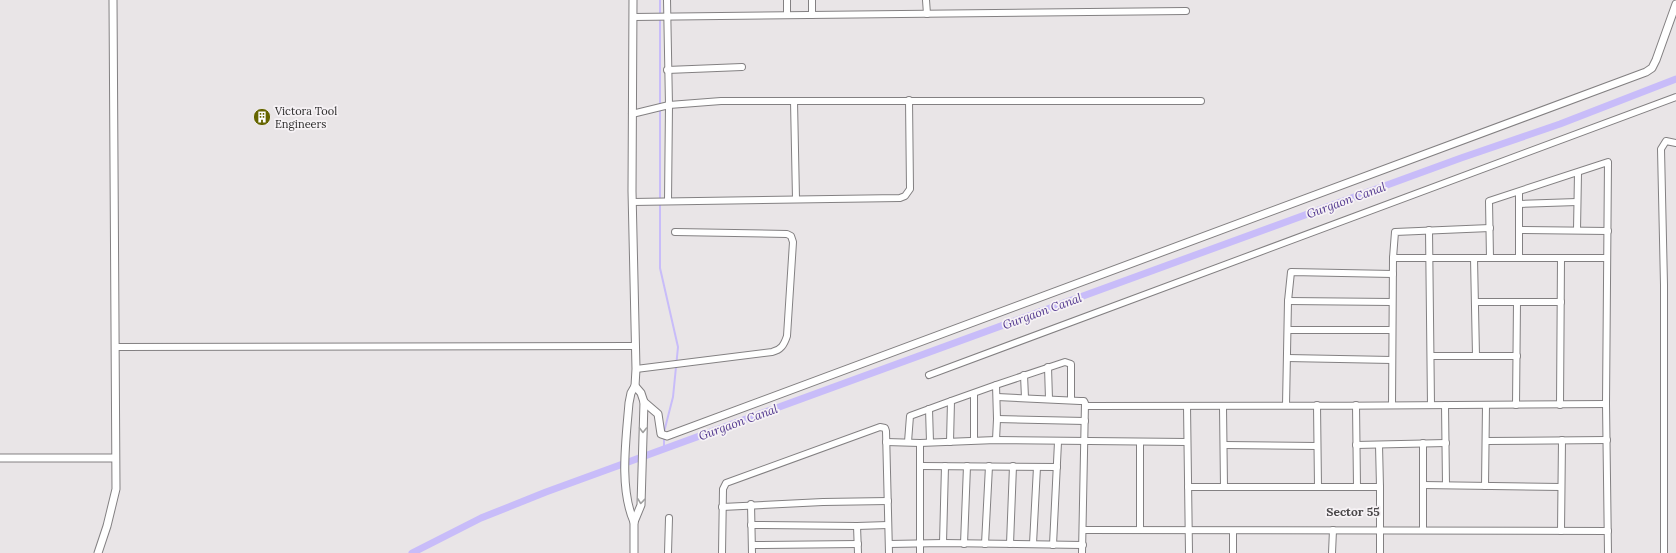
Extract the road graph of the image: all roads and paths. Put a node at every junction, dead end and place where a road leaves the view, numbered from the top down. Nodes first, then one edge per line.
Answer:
1 (113, 0) edge
2 (633, 0) edge
3 (667, 0) edge
4 (787, 0) edge
5 (812, 0) edge
6 (926, 0) edge
7 (1676, 4) edge
8 (1186, 11) dead end
9 (927, 14) junction
10 (786, 15) junction
11 (812, 15) junction
12 (633, 17) junction
13 (662, 17) junction
14 (742, 67) dead end
15 (667, 70) junction
16 (1676, 97) edge
17 (909, 100) junction
18 (1201, 100) dead end
19 (794, 101) junction
20 (666, 106) junction
21 (632, 114) junction
22 (1676, 143) edge
23 (1578, 173) junction
24 (1519, 192) junction
25 (796, 199) junction
26 (665, 201) junction
27 (632, 202) junction
28 (1577, 202) junction
29 (1520, 204) junction
30 (1490, 228) junction
31 (1429, 230) junction
32 (1520, 230) junction
33 (1577, 230) junction
34 (1608, 231) junction
35 (675, 232) dead end
36 (1393, 258) junction
37 (1430, 258) junction
38 (1474, 258) junction
39 (1490, 258) junction
40 (1519, 258) junction
41 (1561, 258) junction
42 (1607, 258) junction
43 (1393, 274) junction
44 (1288, 301) junction
45 (1392, 302) junction
46 (1475, 302) junction
47 (1517, 302) junction
48 (1561, 302) junction
49 (1288, 330) junction
50 (1392, 330) junction
51 (634, 346) junction
52 (115, 347) junction
53 (1431, 356) junction
54 (1476, 356) junction
55 (1517, 356) junction
56 (1287, 358) junction
57 (1392, 360) junction
58 (1048, 367) junction
59 (636, 369) junction
60 (929, 375) dead end
61 (1024, 375) junction
62 (996, 385) junction
63 (635, 386) junction
64 (974, 394) junction
65 (997, 396) junction
66 (1025, 398) junction
67 (1049, 399) junction
68 (1071, 400) junction
69 (951, 401) junction
70 (644, 402) junction
71 (1606, 404) junction
72 (1286, 405) junction
73 (1317, 405) junction
74 (1356, 405) junction
75 (1392, 405) junction
76 (1432, 405) junction
77 (1445, 405) junction
78 (1486, 405) junction
79 (1516, 405) junction
80 (1560, 405) junction
81 (1086, 406) junction
82 (1187, 406) junction
83 (1223, 407) junction
84 (929, 409) junction
85 (997, 419) junction
86 (1085, 421) junction
87 (974, 440) junction
88 (996, 440) junction
89 (1562, 440) junction
90 (1607, 440) junction
91 (1486, 441) junction
92 (886, 442) junction
93 (908, 442) junction
94 (930, 442) junction
95 (950, 442) junction
96 (1058, 442) junction
97 (1084, 442) junction
98 (1140, 442) junction
99 (1187, 442) junction
100 (920, 443) junction
101 (1446, 443) junction
102 (1423, 444) junction
103 (1224, 445) junction
104 (1356, 445) junction
105 (1379, 445) junction
106 (1317, 446) junction
107 (0, 458) edge
108 (115, 458) junction
109 (921, 466) junction
110 (945, 466) junction
111 (967, 466) junction
112 (989, 466) junction
113 (1014, 466) junction
114 (1037, 467) junction
115 (1057, 467) junction
116 (1423, 485) junction
117 (1446, 485) junction
118 (1485, 486) junction
119 (1188, 487) junction
120 (1318, 487) junction
121 (1357, 487) junction
122 (1380, 487) junction
123 (1561, 487) junction
124 (1224, 488) junction
125 (888, 501) junction
126 (751, 504) junction
127 (722, 507) junction
128 (669, 518) dead end
129 (634, 522) junction
130 (751, 525) junction
131 (888, 525) junction
132 (857, 526) junction
133 (1083, 530) junction
134 (1140, 530) junction
135 (1333, 530) junction
136 (1380, 530) junction
137 (1423, 530) junction
138 (1189, 531) junction
139 (1233, 531) junction
140 (1561, 531) junction
141 (1608, 531) junction
142 (943, 543) junction
143 (858, 544) junction
144 (889, 544) junction
145 (920, 544) junction
146 (964, 544) junction
147 (985, 544) junction
148 (1010, 544) junction
149 (1033, 544) junction
150 (752, 545) junction
151 (1053, 545) junction
152 (1083, 545) junction
153 (98, 553) edge
154 (634, 553) edge
155 (668, 553) edge
156 (722, 553) edge
157 (752, 553) edge
158 (858, 553) edge
159 (888, 553) edge
160 (920, 553) edge
161 (1082, 553) edge
162 (1189, 553) edge
163 (1232, 553) edge
164 (1332, 553) edge
165 (1380, 553) edge
166 (1608, 553) edge
167 (1664, 553) edge

1 - 52 street
2 - 12 street
3 - 13 street
4 - 10 street
5 - 11 street
6 - 9 street
7 - 70 street
8 - 9 street
9 - 11 street
10 - 11 street
10 - 13 street
12 - 13 street
12 - 21 street
13 - 15 street
14 - 15 street
15 - 20 street
16 - 60 street
17 - 18 street
17 - 19 street
17 - 25 street
19 - 20 street
19 - 25 street
20 - 21 street
20 - 26 street
21 - 27 street
22 - 167 street
23 - 24 street
23 - 28 street
23 - 34 street
24 - 29 street
24 - 30 street
25 - 26 street
26 - 27 street
27 - 51 street
28 - 29 street
28 - 33 street
29 - 32 street
30 - 31 street
30 - 39 street
31 - 36 street
31 - 37 street
32 - 33 street
32 - 40 street
33 - 34 street
34 - 42 street
35 - 59 street
36 - 37 street
36 - 43 street
37 - 38 street
37 - 53 street
38 - 39 street
38 - 46 street
39 - 40 street
40 - 41 street
41 - 42 street
41 - 48 street
42 - 71 street
43 - 44 street
43 - 45 street
44 - 45 street
44 - 49 street
45 - 50 street
46 - 47 street
46 - 54 street
47 - 48 street
47 - 55 street
48 - 80 street
49 - 50 street
49 - 56 street
50 - 57 street
51 - 52 street
51 - 59 street
52 - 108 street
53 - 54 street
53 - 76 street
54 - 55 street
55 - 79 street
56 - 57 street
56 - 72 street
57 - 75 street
58 - 61 street
58 - 67 street
58 - 68 street
59 - 63 street
61 - 62 street
61 - 66 street
62 - 64 street
62 - 65 street
63 - 70 street
63 - 129 street
64 - 69 street
64 - 87 street
65 - 66 street
65 - 85 street
66 - 67 street
67 - 68 street
68 - 81 street
69 - 84 street
69 - 95 street
70 -> 129 street
71 - 80 street
71 - 90 street
72 - 73 street
72 - 83 street
73 - 74 street
73 - 106 street
74 - 75 street
74 - 104 street
75 - 76 street
76 - 77 street
77 - 78 street
77 - 101 street
78 - 79 street
78 - 91 street
79 - 80 street
81 - 82 street
81 - 86 street
82 - 83 street
82 - 99 street
83 - 103 street
84 - 93 street
84 - 94 street
85 - 86 street
85 - 88 street
86 - 97 street
87 - 88 street
87 - 95 street
88 - 96 street
89 - 90 street
89 - 91 street
89 - 123 street
90 - 141 street
91 - 118 street
92 - 93 street
92 - 125 street
92 - 127 street
93 - 100 street
94 - 95 street
94 - 100 street
96 - 97 street
96 - 115 street
97 - 98 street
97 - 133 street
98 - 99 street
98 - 134 street
99 - 119 street
100 - 109 street
101 - 102 street
101 - 117 street
102 - 105 street
102 - 116 street
103 - 106 street
103 - 124 street
104 - 105 street
104 - 121 street
105 - 122 street
106 - 120 street
107 - 108 street
108 - 153 street
109 - 110 street
109 - 145 street
110 - 111 street
110 - 142 street
111 - 112 street
111 - 146 street
112 - 113 street
112 - 147 street
113 - 114 street
113 - 148 street
114 - 115 street
114 - 149 street
115 - 151 street
116 - 117 street
116 - 137 street
117 - 118 street
118 - 123 street
119 - 124 street
119 - 138 street
120 - 121 street
120 - 124 street
121 - 122 street
122 - 136 street
123 - 140 street
125 - 126 street
125 - 131 street
126 - 127 street
126 - 130 street
127 - 156 street
128 - 155 street
129 - 154 street
130 - 132 street
130 - 150 street
131 - 132 street
131 - 144 street
132 - 143 street
133 - 134 street
133 - 152 street
134 - 138 street
135 - 136 street
135 - 139 street
135 - 164 street
136 - 137 street
136 - 165 street
137 - 140 street
138 - 139 street
138 - 162 street
139 - 163 street
140 - 141 street
141 - 166 street
142 - 145 street
142 - 146 street
143 - 150 street
143 - 158 street
144 - 145 street
144 - 159 street
145 - 160 street
146 - 147 street
147 - 148 street
148 - 149 street
149 - 151 street
150 - 157 street
151 - 152 street
152 - 161 street

